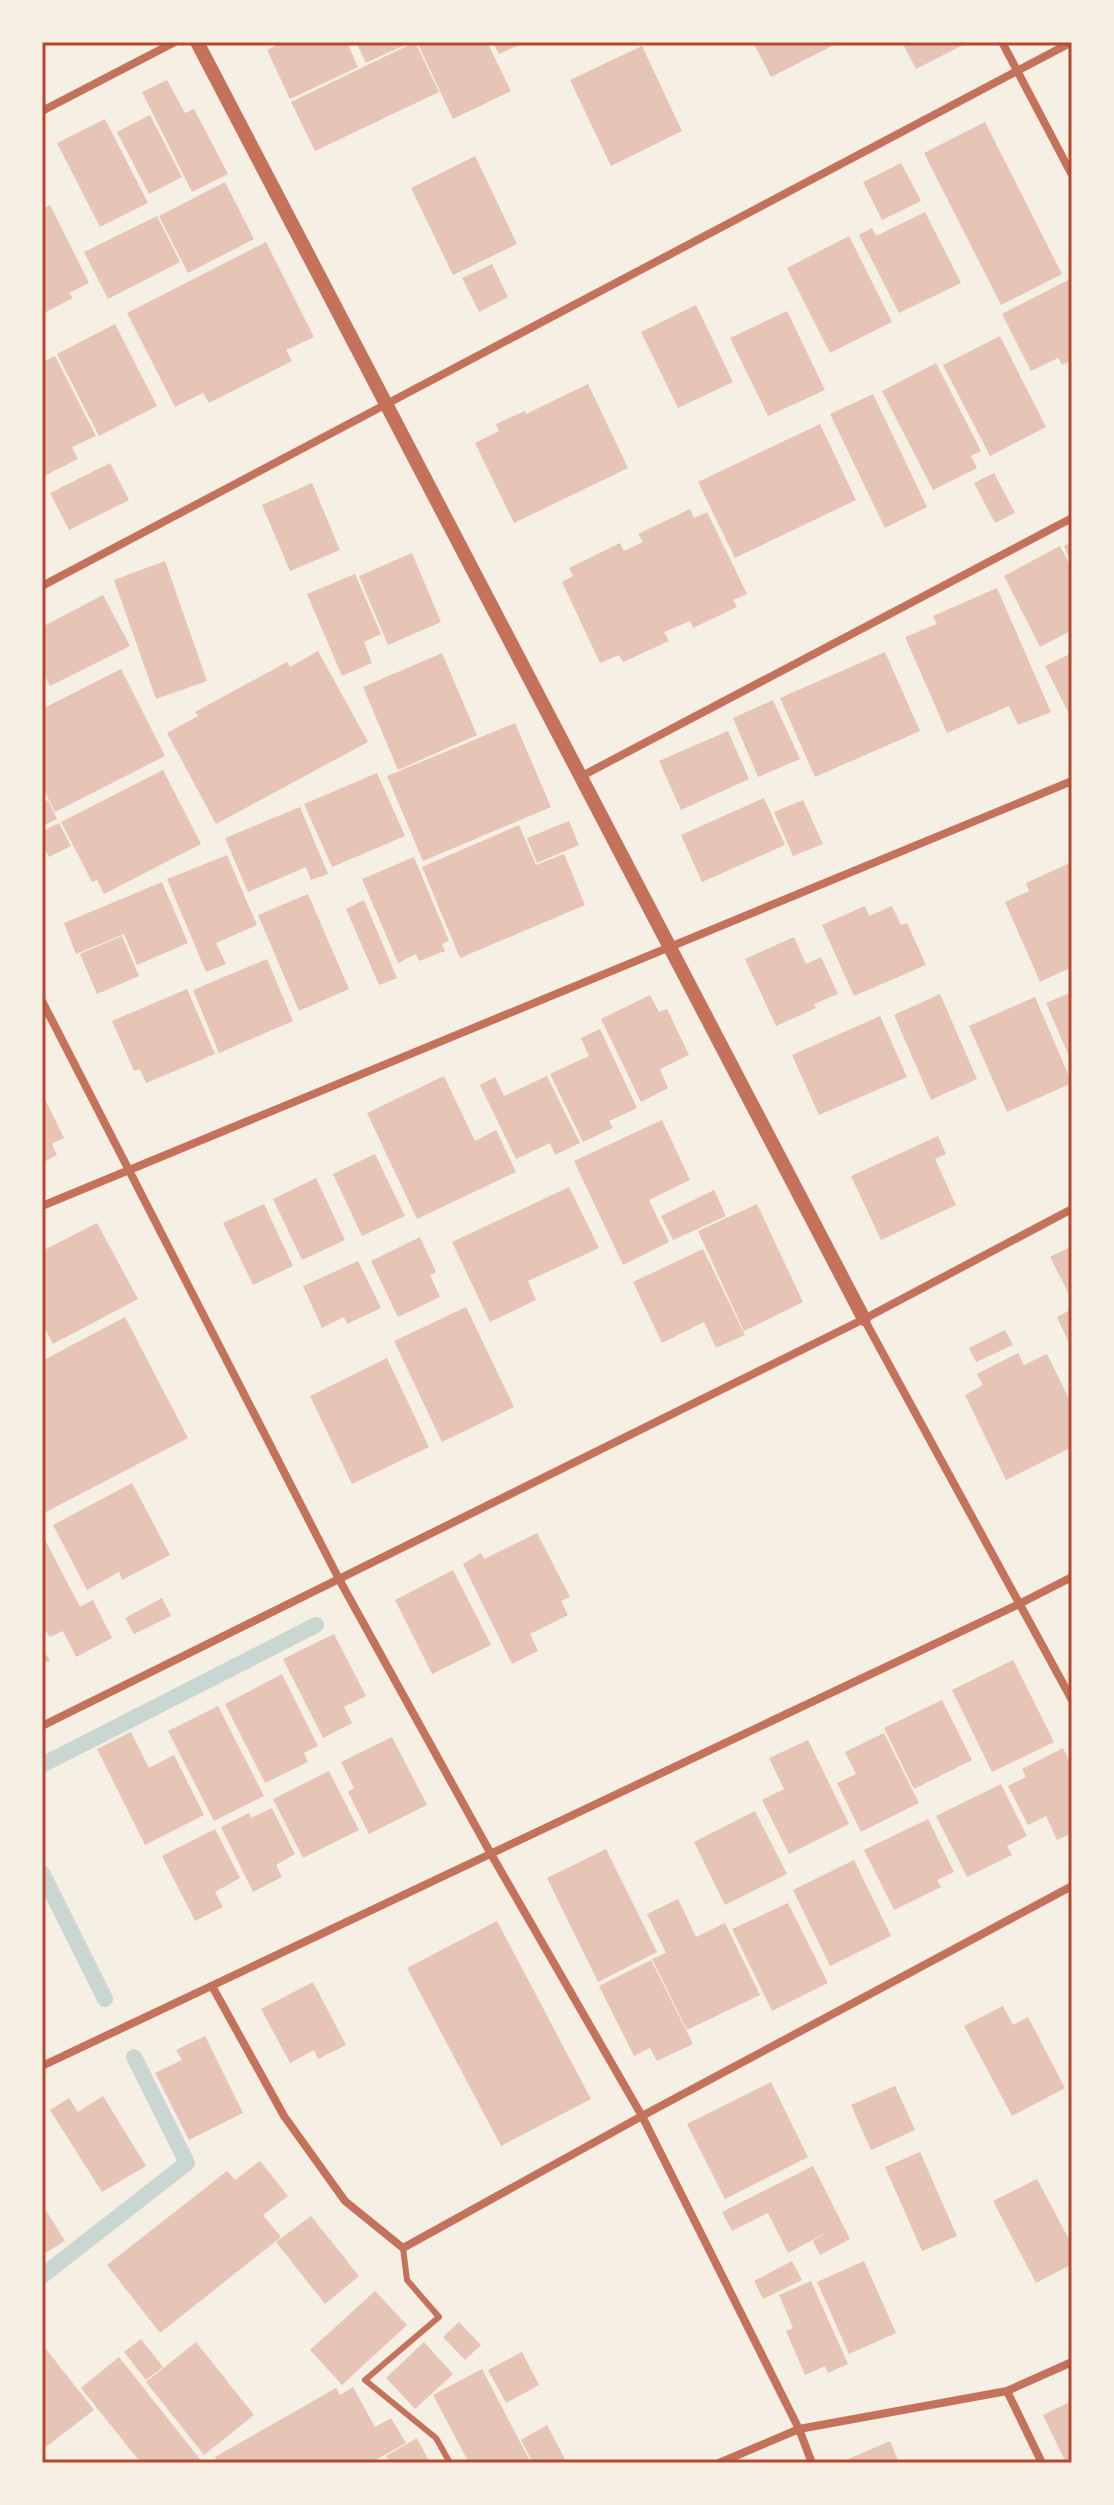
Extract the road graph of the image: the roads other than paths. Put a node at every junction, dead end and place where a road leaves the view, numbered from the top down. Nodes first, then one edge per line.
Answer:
1 (175, 42) edge
2 (197, 42) edge
3 (1002, 42) edge
4 (1072, 42) edge
5 (1017, 71) junction
6 (42, 111) edge
7 (1072, 175) edge
8 (386, 404) junction
9 (1072, 518) edge
10 (42, 586) edge
11 (580, 777) junction
12 (1072, 781) edge
13 (669, 947) junction
14 (42, 1001) edge
15 (128, 1170) junction
16 (42, 1206) edge
17 (1072, 1209) edge
18 (864, 1319) junction
19 (1072, 1577) edge
20 (340, 1581) junction
21 (1019, 1604) junction
22 (1072, 1700) edge
23 (42, 1726) edge
24 (491, 1854) junction
25 (1072, 1886) edge
26 (212, 1986) junction
27 (42, 2066) edge
28 (642, 2116) junction
29 (403, 2248) junction
30 (1072, 2362) edge
31 (1007, 2391) junction
32 (799, 2429) junction
33 (450, 2463) edge
34 (719, 2463) edge
35 (812, 2463) edge
36 (1042, 2463) edge

1 - 6 street
2 - 8 street
3 - 5 street
4 - 5 street
5 - 7 street
5 - 8 street
8 - 10 street
8 - 11 street
9 - 11 street
11 - 13 street
12 - 13 street
13 - 15 street
13 - 18 street
14 - 15 street
15 - 16 street
15 - 20 street
17 - 18 street
18 - 20 street
18 - 21 street
19 - 21 street
20 - 23 street
20 - 24 street
21 - 22 street
21 - 24 street
24 - 26 street
24 - 28 street
25 - 28 street
26 - 27 street
26 - 29 street
28 - 29 street
28 - 32 street
29 - 33 lane
30 - 31 street
31 - 32 street
31 - 36 street
32 - 34 street
32 - 35 street

